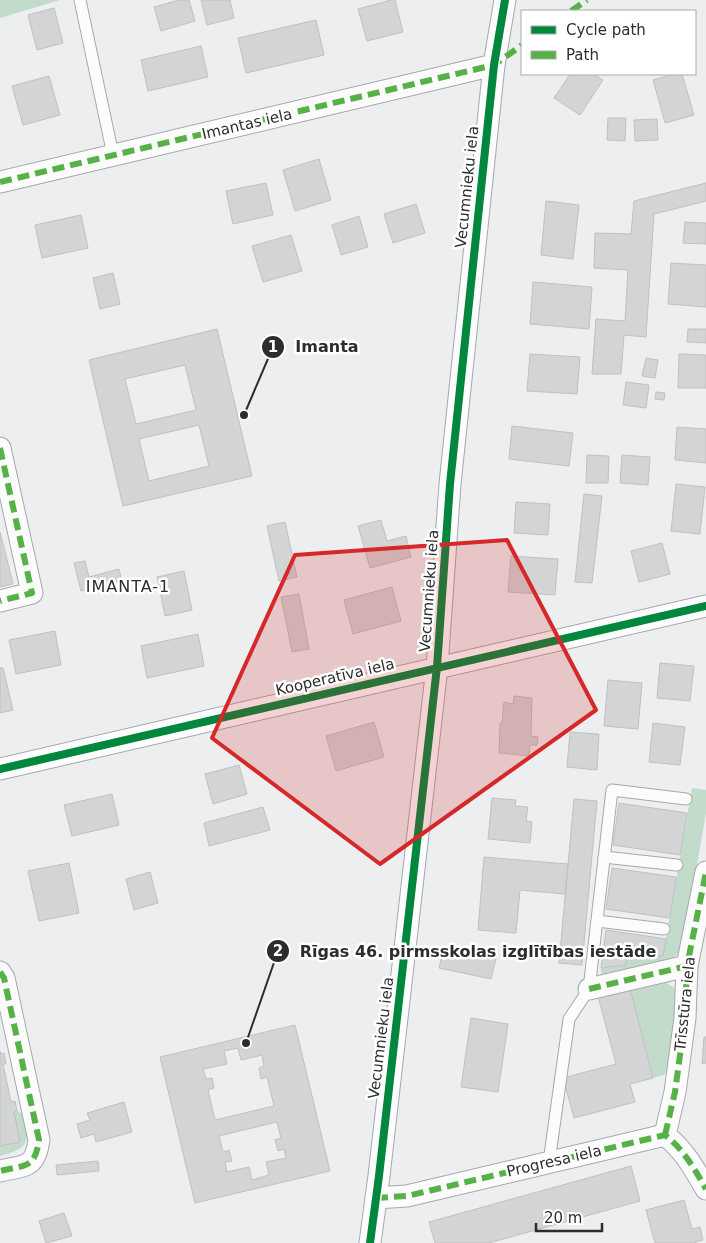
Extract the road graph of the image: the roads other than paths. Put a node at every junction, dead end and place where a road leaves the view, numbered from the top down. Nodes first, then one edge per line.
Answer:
1 (80, 0) edge
2 (505, 0) edge
3 (494, 64) junction
4 (113, 155) junction
5 (0, 182) edge
6 (0, 448) edge
7 (0, 601) edge
8 (706, 606) edge
9 (437, 667) junction
10 (0, 769) edge
11 (686, 799) dead end
12 (604, 857) junction
13 (677, 865) dead end
14 (706, 872) edge
15 (706, 878) edge
16 (597, 920) junction
17 (664, 929) dead end
18 (687, 966) junction
19 (0, 972) edge
20 (589, 989) junction
21 (664, 1135) junction
22 (549, 1162) junction
23 (0, 1171) edge
24 (706, 1189) edge
25 (376, 1198) junction
26 (370, 1243) edge

1 - 4 lane
2 - 3 street, Vecumnieku iela
3 - 4 street, Imantas iela
3 - 9 street, Vecumnieku iela
4 - 5 street, Imantas iela
6 - 7 street
8 - 9 street, Kooperatīva iela
9 - 10 street, Kooperatīva iela
9 - 25 street, Vecumnieku iela
11 - 12 lane
12 - 13 lane
12 - 16 lane
14 - 15 street, Trīsstūra iela
15 - 18 street, Trīsstūra iela
16 - 17 lane
16 - 20 lane
18 - 20 street
18 - 21 street, Trīsstūra iela
19 - 23 street
20 - 22 lane
21 - 22 street, Progresa iela
21 - 24 street
22 - 25 street, Progresa iela
25 - 26 street, Vecumnieku iela

